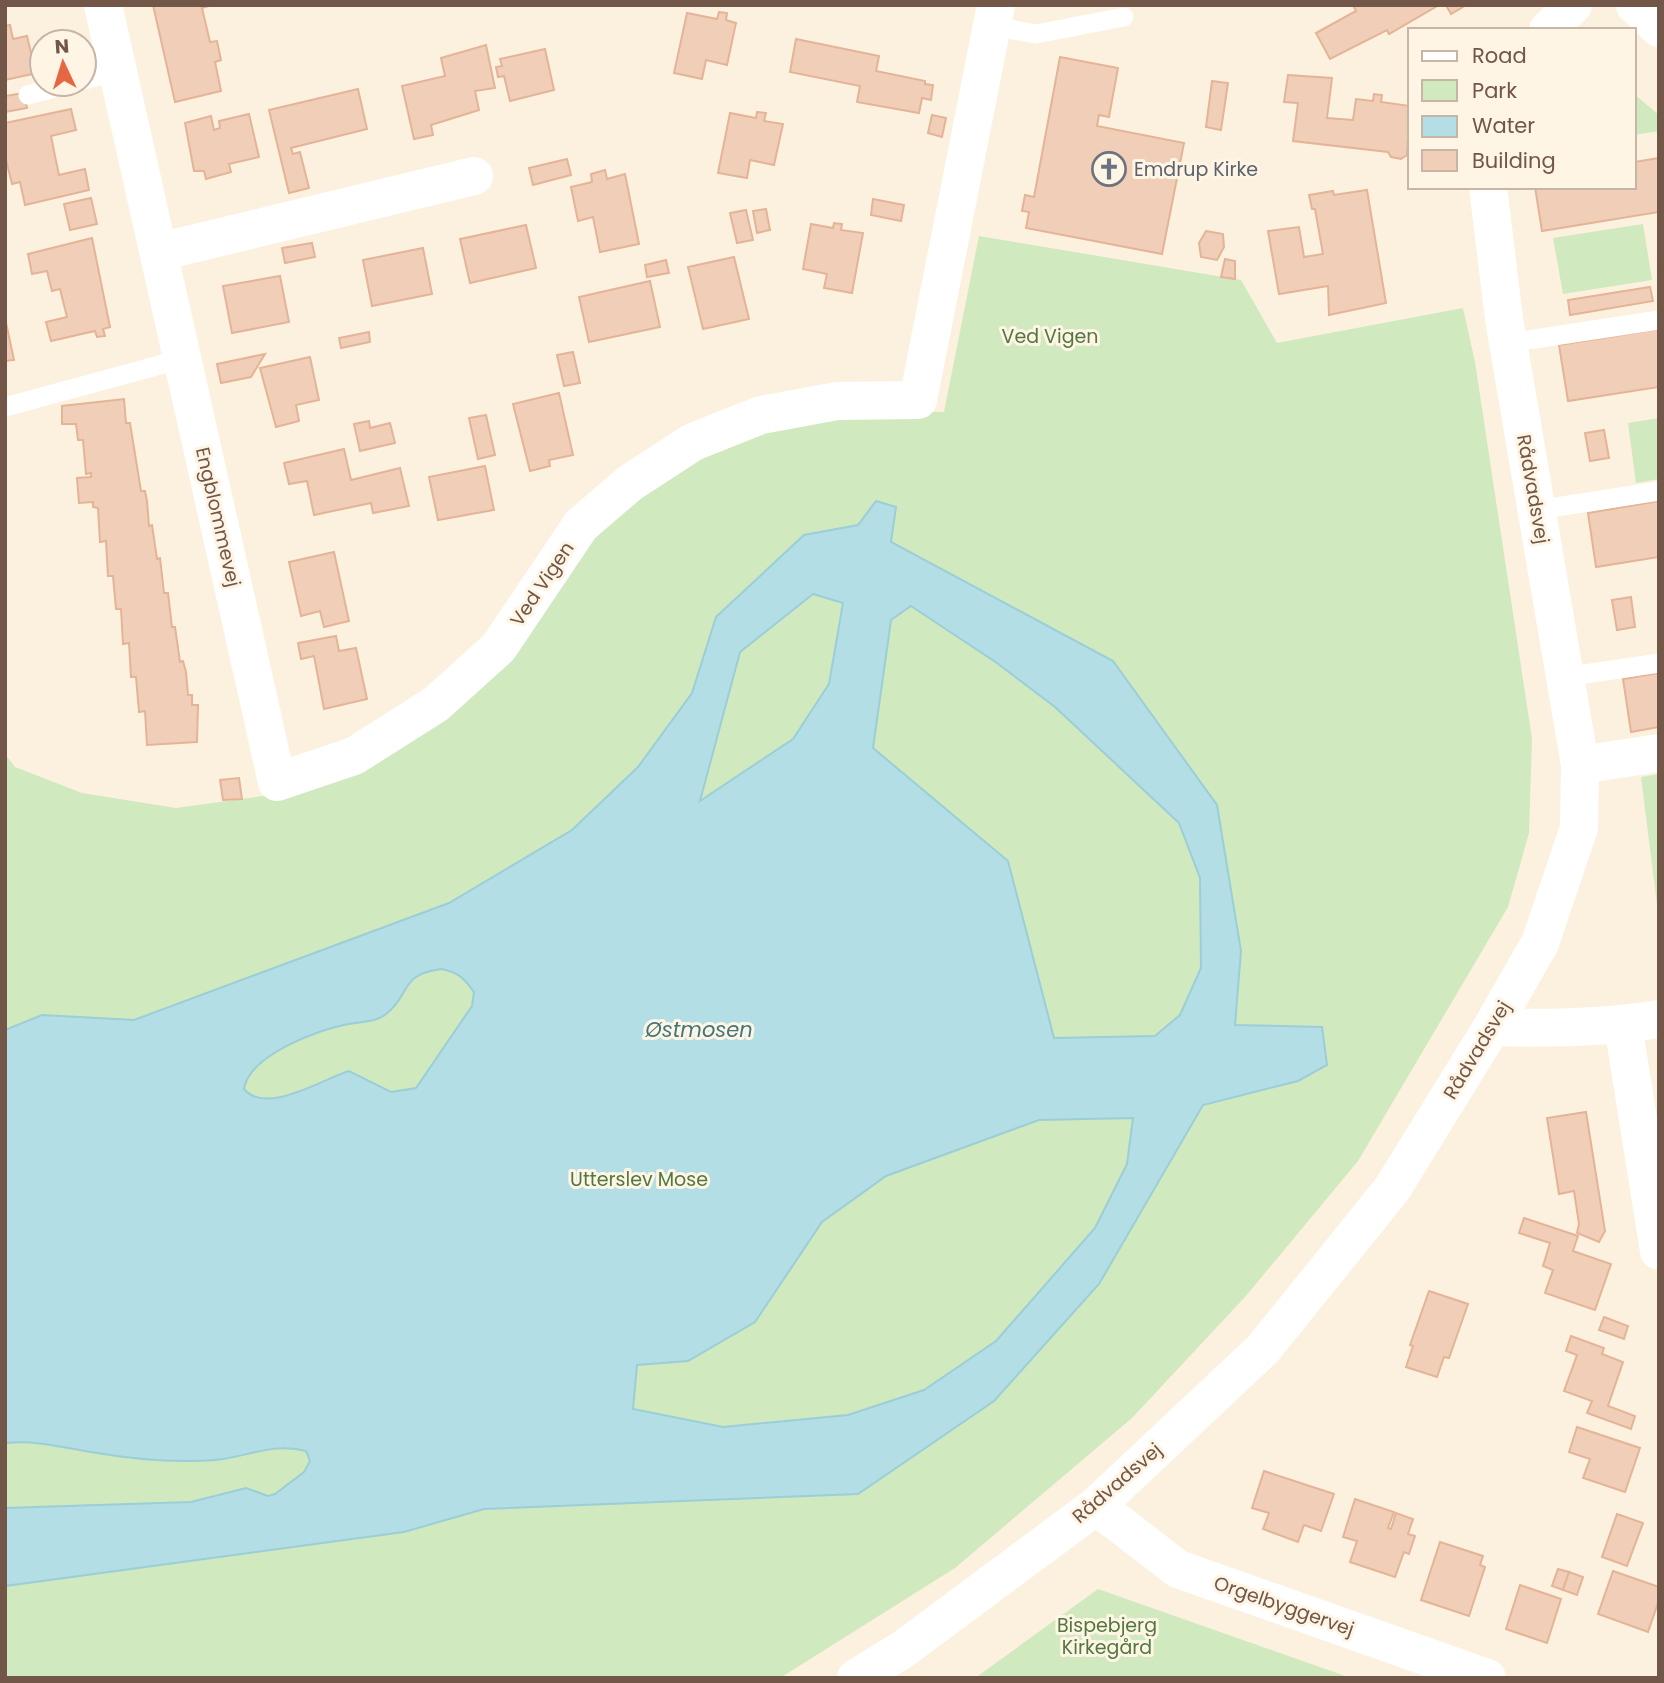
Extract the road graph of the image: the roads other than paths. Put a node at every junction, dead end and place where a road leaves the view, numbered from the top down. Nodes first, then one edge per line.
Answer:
1 (103, 5) edge
2 (1573, 5) edge
3 (1635, 5) edge
4 (994, 15) edge
5 (1124, 18) dead end
6 (1550, 28) edge
7 (1659, 29) edge
8 (101, 76) edge
9 (474, 176) dead end
10 (1488, 189) edge
11 (159, 252) junction
12 (1659, 320) edge
13 (1508, 343) junction
14 (183, 359) junction
15 (5, 407) edge
16 (1659, 491) edge
17 (1537, 510) junction
18 (1659, 663) edge
19 (1565, 677) junction
20 (1659, 753) edge
21 (1580, 765) junction
22 (277, 782) joint
23 (1641, 1022) edge
24 (1492, 1027) junction
25 (1655, 1196) edge
26 (1659, 1251) edge
27 (1096, 1506) junction
28 (856, 1678) edge
29 (1487, 1678) edge

1 - 8 street, Engblommevej
2 - 6 street
3 - 7 street
4 - 5 lane
4 - 22 street, Ved Vigen
8 - 11 street, Engblommevej
9 - 11 street
10 - 13 street, Rådvadsvej
11 - 14 street, Engblommevej
12 - 13 lane
13 - 17 street, Rådvadsvej
14 - 15 lane
14 - 22 street, Engblommevej
16 - 17 lane
17 - 19 street, Rådvadsvej
18 - 19 lane
19 - 21 street, Rådvadsvej
20 - 21 street
21 - 24 street, Rådvadsvej
23 - 24 street
23 - 25 street
24 - 27 street, Rådvadsvej
25 - 26 street
27 - 28 street, Rådvadsvej
27 - 29 street, Orgelbyggervej

